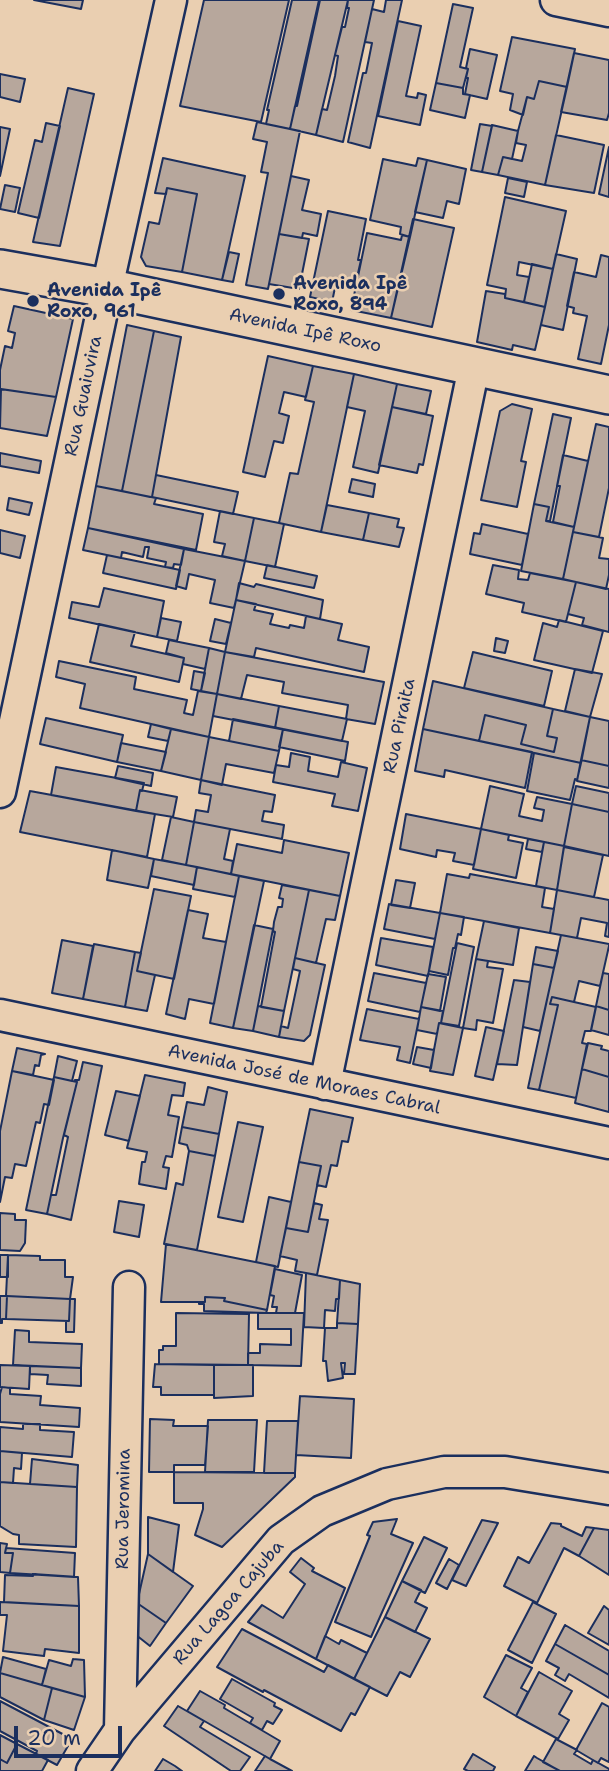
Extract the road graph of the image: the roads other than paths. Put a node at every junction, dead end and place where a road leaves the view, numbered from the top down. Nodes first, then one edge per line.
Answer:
1 (172, 0) edge
2 (556, 0) edge
3 (609, 11) edge
4 (0, 270) edge
5 (107, 288) junction
6 (474, 367) junction
7 (609, 395) edge
8 (0, 792) edge
9 (0, 1015) edge
10 (325, 1084) junction
11 (609, 1143) edge
12 (129, 1287) dead end
13 (609, 1489) edge
14 (120, 1730) junction
15 (92, 1771) edge

1 - 5 street, Rua Guaiuvira
2 - 3 street
4 - 5 street, Avenida Ipê Roxo
5 - 6 street, Avenida Ipê Roxo
5 - 8 street, Rua Guaiuvira
6 - 7 street, Avenida Ipê Roxo
6 - 10 street, Rua Piraita
9 - 10 street, Avenida José de Moraes Cabral
10 - 11 street, Avenida José de Moraes Cabral
12 - 14 street, Rua Jeromina
13 - 14 street, Rua Lagoa Cajuba
14 - 15 street, Rua Lagoa Cajuba

